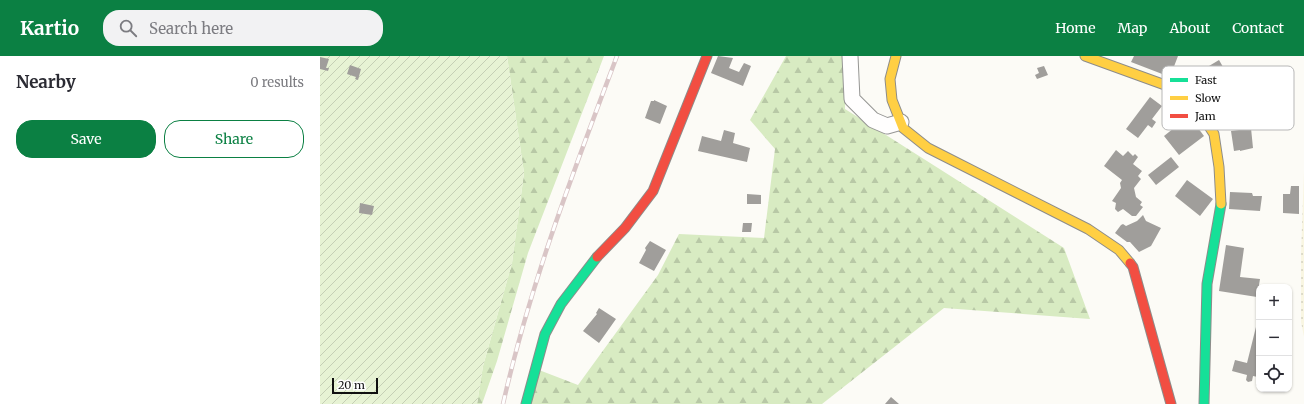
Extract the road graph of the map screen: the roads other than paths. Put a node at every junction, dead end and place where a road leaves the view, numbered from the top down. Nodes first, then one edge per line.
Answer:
1 (706, 56) edge
2 (850, 56) edge
3 (896, 56) edge
4 (1085, 56) edge
5 (1162, 84) edge
6 (901, 122) junction
7 (1211, 130) edge
8 (526, 404) edge
9 (1171, 404) edge
10 (1204, 404) edge

1 - 8 street
2 - 6 street
3 - 6 street
4 - 5 street
6 - 9 street
7 - 10 street

